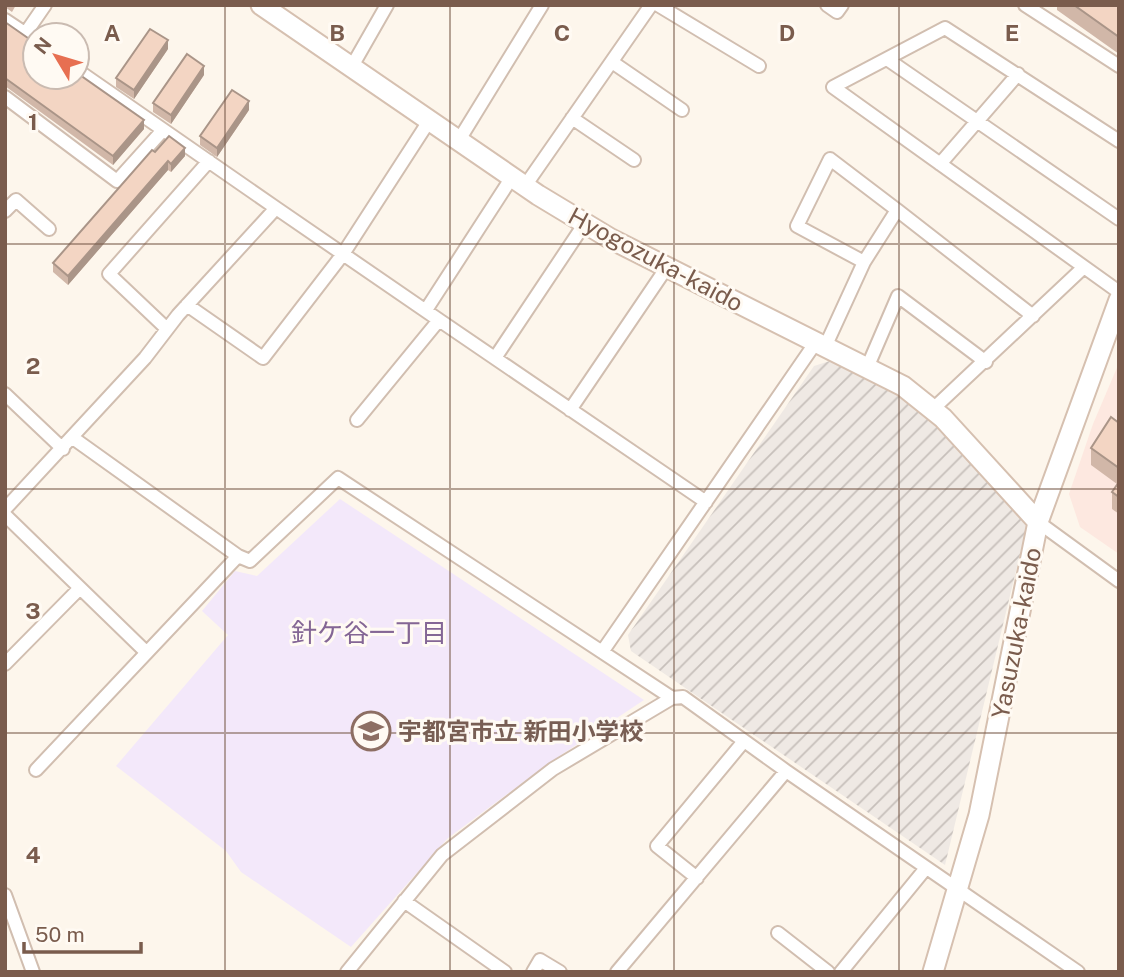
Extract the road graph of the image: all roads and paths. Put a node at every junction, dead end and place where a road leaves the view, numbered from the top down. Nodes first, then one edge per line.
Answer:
1 (46, 5) edge
2 (261, 5) edge
3 (387, 5) edge
4 (542, 5) edge
5 (651, 5) edge
6 (658, 5) edge
7 (827, 5) edge
8 (842, 5) edge
9 (1025, 5) edge
10 (5, 20) edge
11 (38, 21) edge
12 (21, 31) edge
13 (887, 58) junction
14 (612, 62) junction
15 (759, 66) dead end
16 (1119, 66) edge
17 (351, 68) junction
18 (1017, 74) junction
19 (91, 79) edge
20 (5, 97) edge
21 (682, 110) dead end
22 (572, 118) junction
23 (429, 121) junction
24 (977, 121) junction
25 (163, 130) junction
26 (459, 140) junction
27 (1119, 141) edge
28 (634, 160) dead end
29 (209, 161) junction
30 (940, 164) junction
31 (519, 182) junction
32 (275, 208) junction
33 (897, 210) junction
34 (5, 211) edge
35 (1119, 219) edge
36 (585, 223) junction
37 (49, 229) dead end
38 (343, 254) junction
39 (864, 262) junction
40 (667, 267) junction
41 (1084, 267) junction
42 (1119, 292) edge
43 (1119, 300) edge
44 (187, 305) junction
45 (426, 310) junction
46 (1033, 316) junction
47 (439, 320) junction
48 (167, 329) junction
49 (821, 344) junction
50 (495, 358) junction
51 (986, 362) junction
52 (867, 368) junction
53 (6, 397) edge
54 (933, 409) junction
55 (570, 410) junction
56 (357, 420) dead end
57 (73, 438) junction
58 (63, 449) junction
59 (706, 502) junction
60 (5, 509) edge
61 (5, 515) edge
62 (1038, 522) junction
63 (238, 556) junction
64 (1119, 580) edge
65 (80, 588) junction
66 (146, 652) junction
67 (602, 652) junction
68 (5, 664) edge
69 (672, 698) junction
70 (744, 741) junction
71 (36, 770) dead end
72 (786, 771) junction
73 (926, 868) junction
74 (696, 878) junction
75 (958, 890) junction
76 (5, 895) edge
77 (404, 901) junction
78 (778, 933) dead end
79 (33, 972) edge
80 (347, 972) edge
81 (505, 972) edge
82 (533, 972) edge
83 (560, 972) edge
84 (617, 972) edge
85 (828, 972) edge
86 (841, 972) edge
87 (933, 972) edge
88 (1078, 972) edge

1 - 11 street
2 - 17 street, Hyogozuka-kaido
3 - 17 street
4 - 26 street
5 - 14 street
6 - 15 street
7 - 8 street
9 - 16 street
10 - 12 street
13 - 18 street
13 - 24 street
13 - 30 street
14 - 21 street
14 - 22 street
17 - 23 street, Hyogozuka-kaido
18 - 24 street
18 - 27 street
19 - 25 street
20 - 25 street
22 - 28 street
22 - 31 street
23 - 26 street, Hyogozuka-kaido
23 - 38 street
24 - 30 street
24 - 35 street
25 - 29 street
26 - 31 street, Hyogozuka-kaido
29 - 32 street
29 - 48 street
30 - 41 street
31 - 36 street, Hyogozuka-kaido
31 - 45 street
32 - 38 street
32 - 44 street
33 - 39 street
33 - 39 street
33 - 46 street
34 - 37 street
36 - 40 street, Hyogozuka-kaido
36 - 50 street
38 - 44 street
38 - 45 street
39 - 49 street
40 - 49 street, Hyogozuka-kaido
40 - 55 street
41 - 42 street
41 - 46 street
43 - 62 street, Yasuzuka-kaido
44 - 48 street
45 - 47 street
46 - 51 street
47 - 50 street
47 - 56 street
48 - 57 street
49 - 52 street, Hyogozuka-kaido
49 - 59 street
50 - 55 street
51 - 52 street
51 - 54 street
52 - 54 street, Hyogozuka-kaido
53 - 58 street
54 - 62 street, Hyogozuka-kaido
55 - 59 street
57 - 58 street
57 - 63 street
58 - 60 street
59 - 67 street
61 - 65 street
62 - 64 street
62 - 75 street, Yasuzuka-kaido
63 - 66 street
63 - 67 street
65 - 66 street
65 - 68 street
66 - 71 street
67 - 69 street
69 - 70 street
69 - 77 street
70 - 72 street
70 - 74 street
72 - 73 street
72 - 74 street
73 - 75 street
73 - 86 street
74 - 84 street
75 - 87 street, Yasuzuka-kaido
75 - 88 street
76 - 79 street
77 - 80 street
77 - 81 street
78 - 85 street
82 - 83 street

